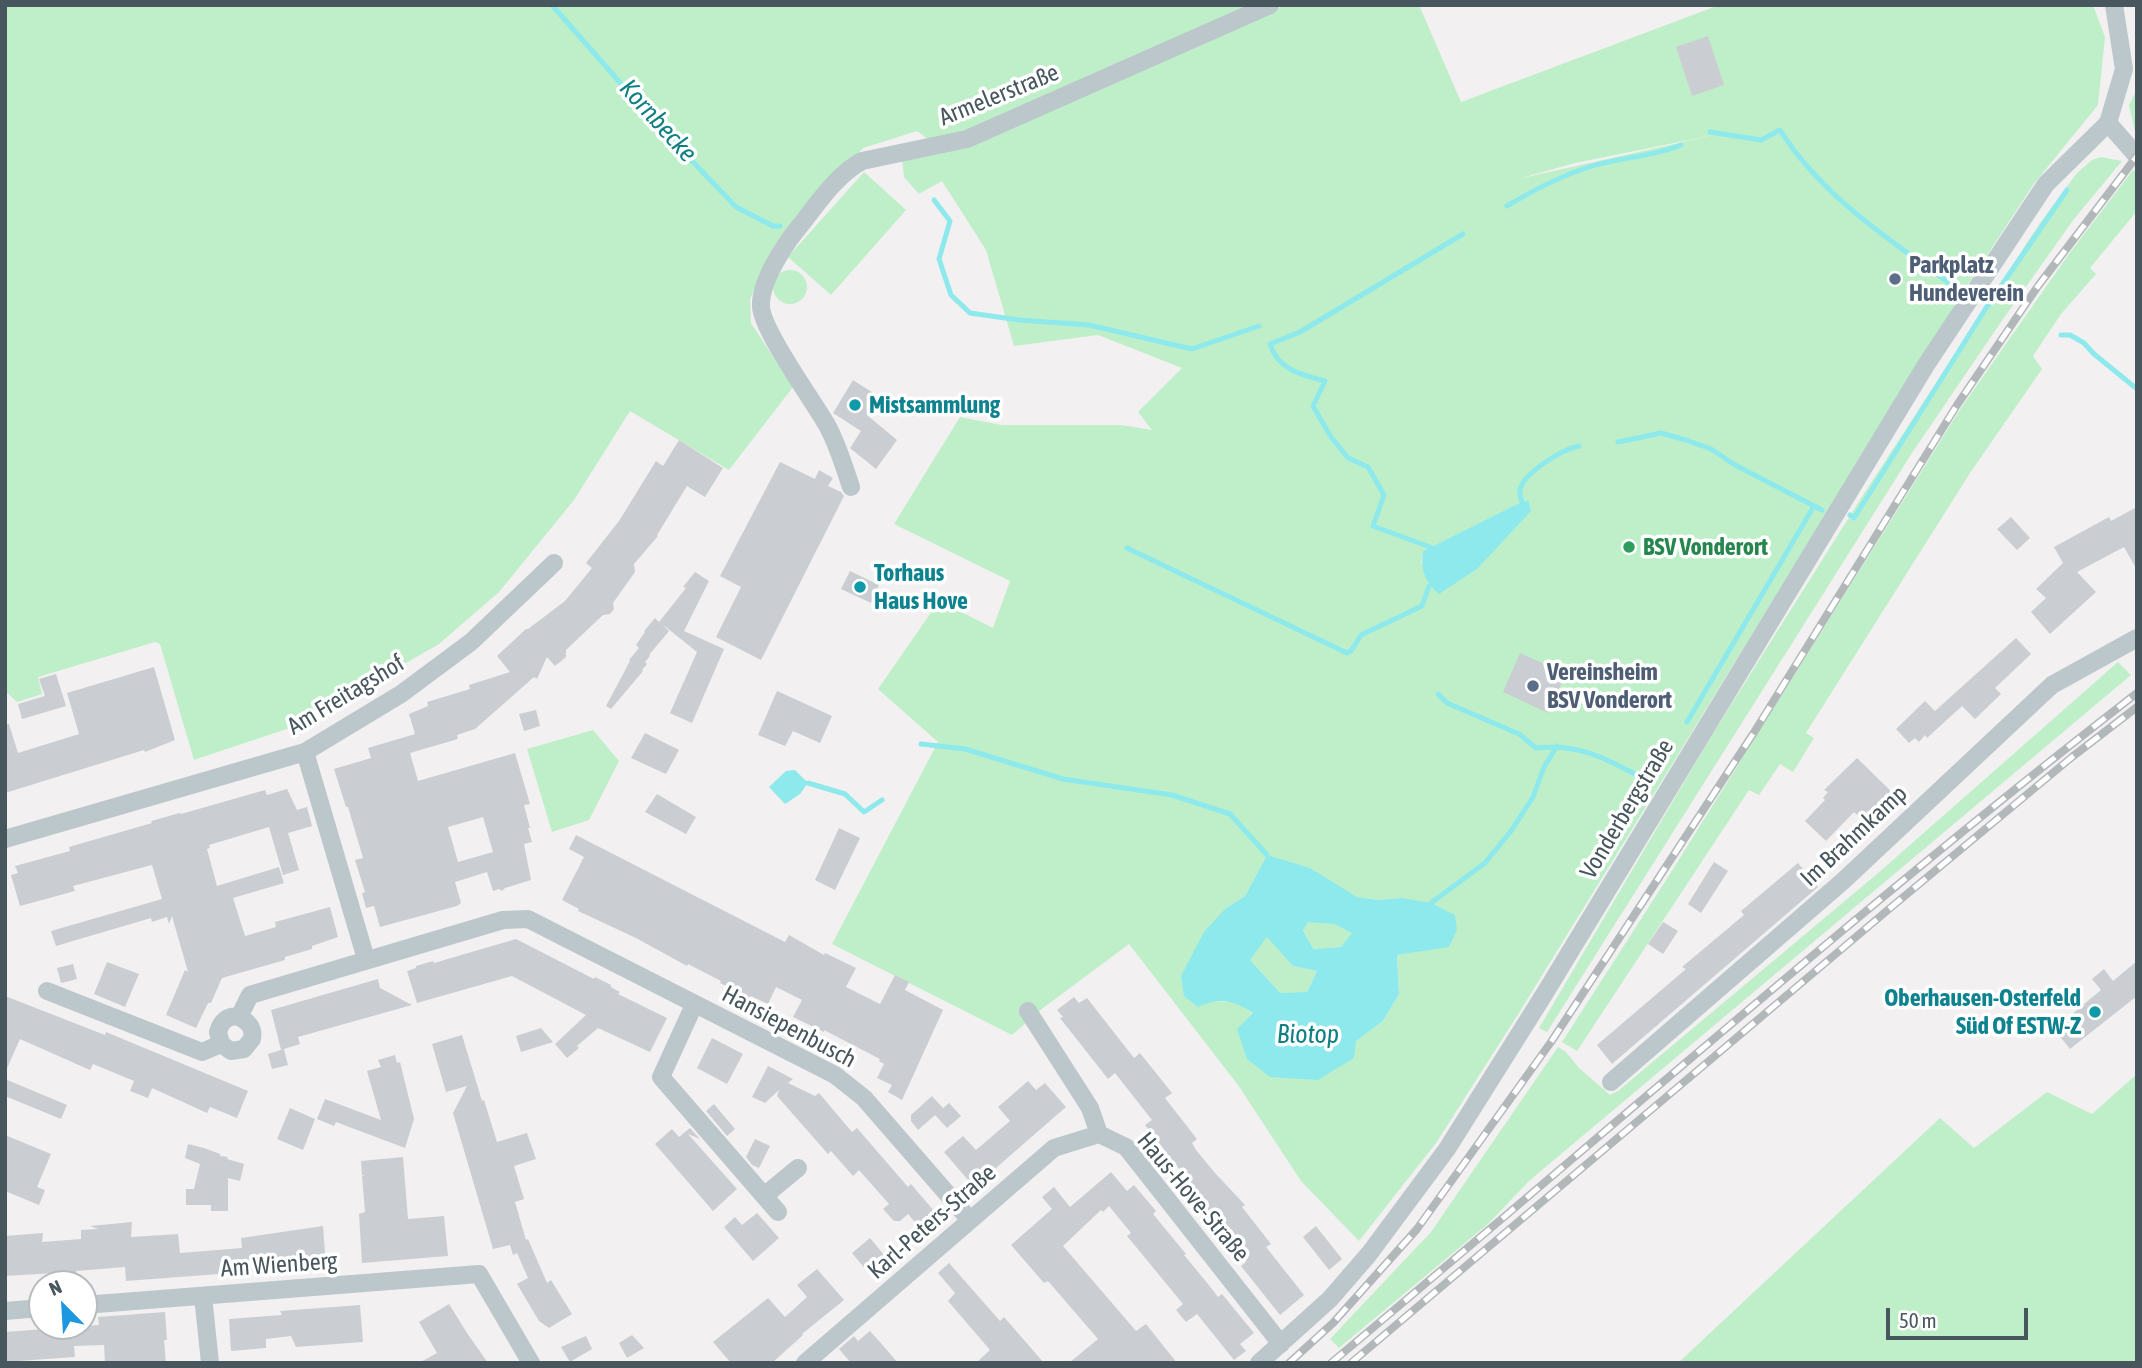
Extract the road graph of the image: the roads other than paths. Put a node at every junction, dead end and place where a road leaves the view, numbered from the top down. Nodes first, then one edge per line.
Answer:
1 (1270, 5) edge
2 (2114, 5) edge
3 (2108, 124) junction
4 (2137, 156) edge
5 (851, 486) dead end
6 (554, 563) dead end
7 (2134, 646) edge
8 (305, 752) junction
9 (5, 839) edge
10 (366, 959) junction
11 (47, 991) dead end
12 (695, 1005) junction
13 (1028, 1011) dead end
14 (239, 1017) junction
15 (220, 1044) junction
16 (1611, 1082) dead end
17 (1099, 1134) junction
18 (798, 1168) dead end
19 (764, 1196) junction
20 (778, 1212) dead end
21 (970, 1220) junction
22 (203, 1296) junction
23 (98, 1304) edge
24 (28, 1309) edge
25 (5, 1311) edge
26 (1280, 1344) junction
27 (210, 1363) edge
28 (531, 1363) edge
29 (804, 1363) edge
30 (1259, 1363) edge

1 - 5 street, Armelerstraße
2 - 3 street
3 - 4 street
3 - 26 street, Vonderbergstraße
6 - 8 street, Am Freitagshof
7 - 16 street, Im Brahmkamp
8 - 9 street, Am Freitagshof
8 - 10 street
10 - 12 street, Hansiepenbusch
10 - 14 street, Hansiepenbusch
11 - 15 street
12 - 19 street, Hansiepenbusch
12 - 21 street, Hansiepenbusch
13 - 17 street, Haus-Hove-Straße
14 - 15 street, Hansiepenbusch
14 - 15 street
17 - 21 street, Karl-Peters-Straße
17 - 26 street, Haus-Hove-Straße
18 - 19 street
19 - 20 street, Hansiepenbusch
21 - 29 street, Karl-Peters-Straße
22 - 23 street, Am Wienberg
22 - 27 street
22 - 28 street, Am Wienberg
24 - 25 street
26 - 30 street, Vonderbergstraße

